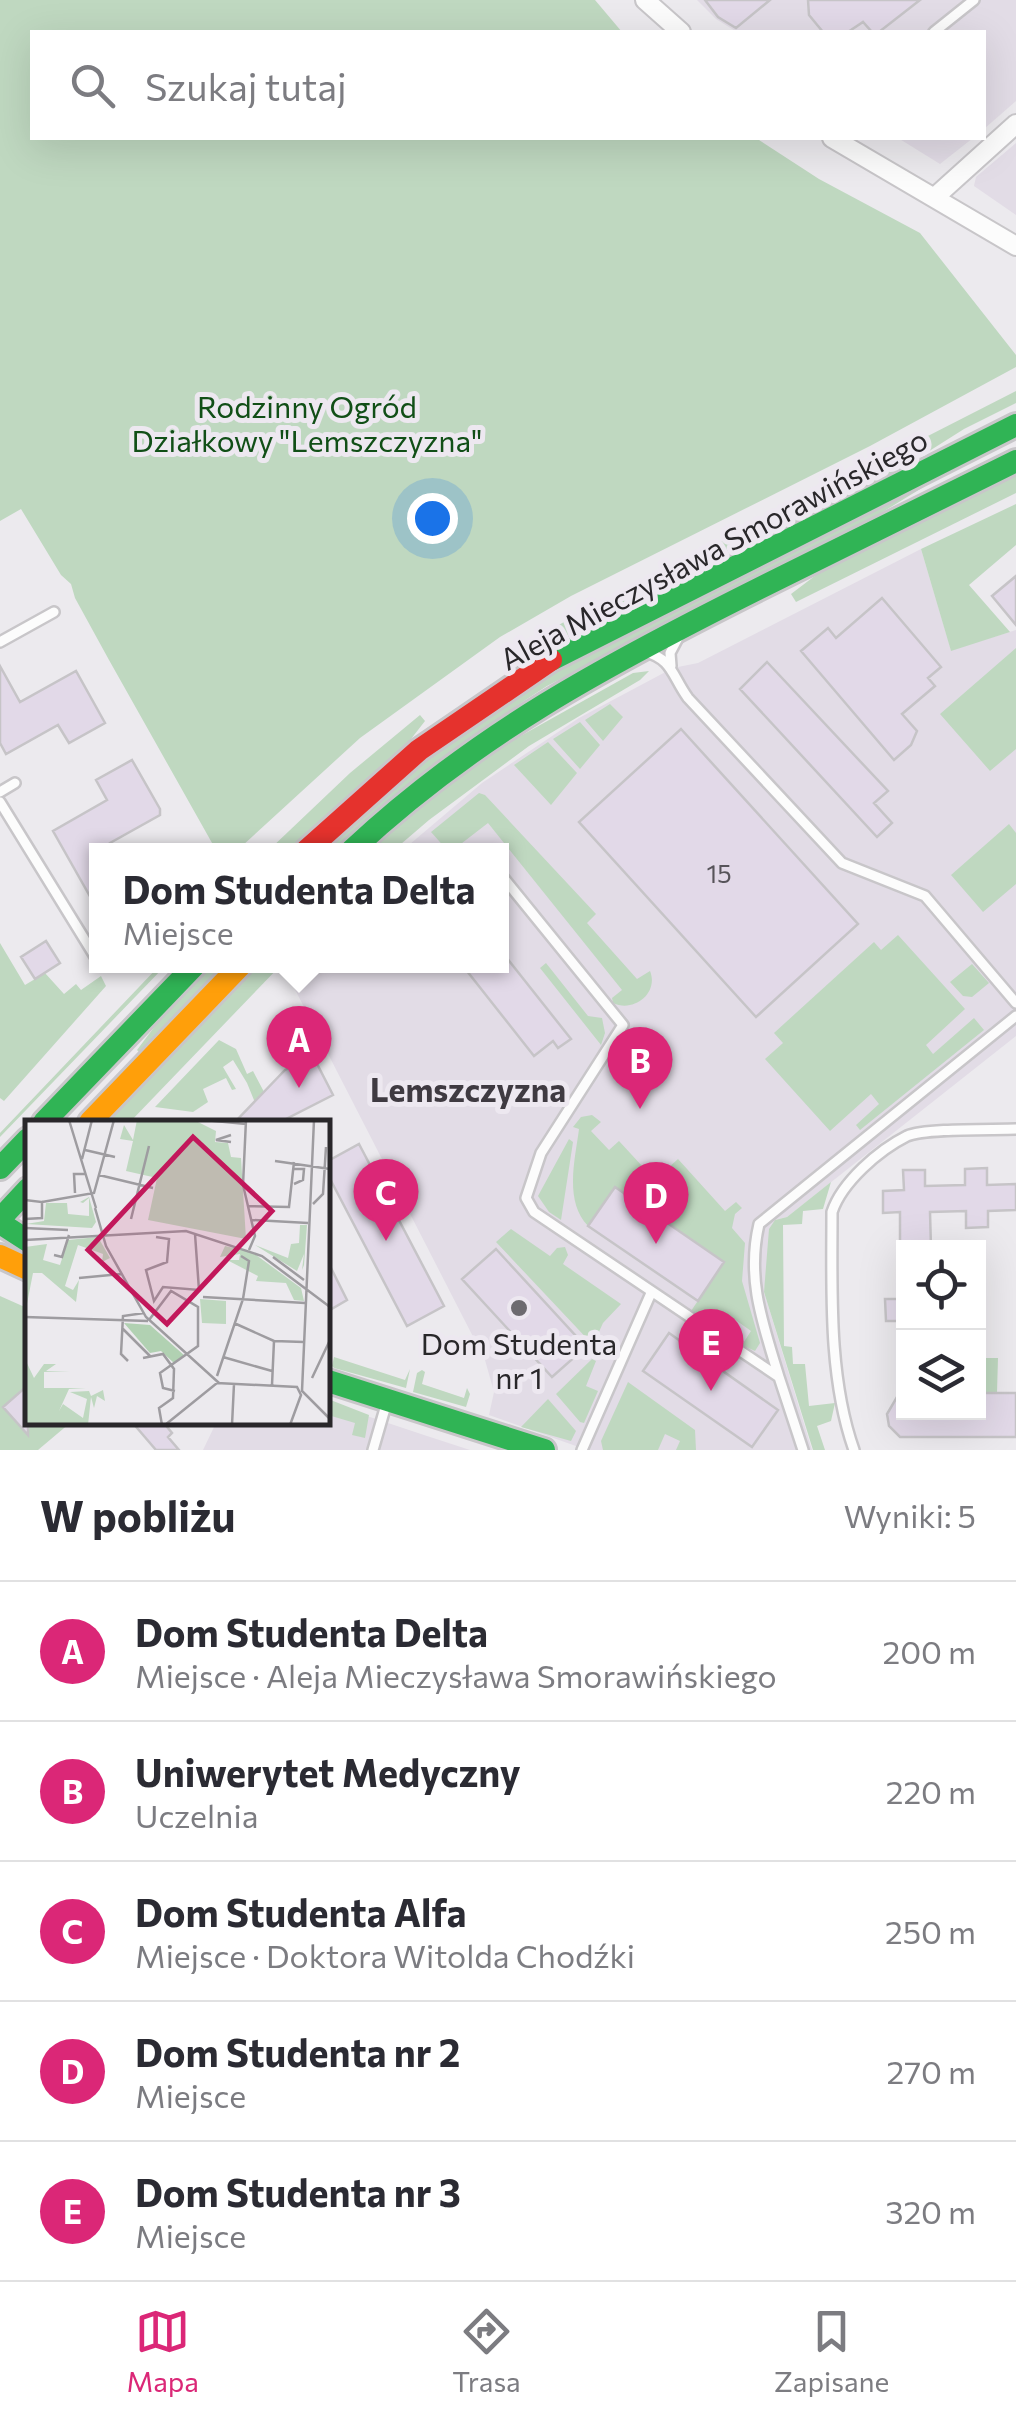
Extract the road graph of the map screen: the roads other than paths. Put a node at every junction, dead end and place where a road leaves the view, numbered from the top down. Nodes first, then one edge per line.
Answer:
1 (644, 0) edge
2 (974, 0) edge
3 (679, 30) edge
4 (936, 30) edge
5 (1016, 124) edge
6 (835, 140) edge
7 (935, 197) junction
8 (1016, 246) edge
9 (1016, 425) edge
10 (1016, 461) edge
11 (54, 612) dead end
12 (687, 624) junction
13 (0, 642) edge
14 (630, 653) junction
15 (671, 666) junction
16 (15, 783) dead end
17 (0, 792) edge
18 (0, 802) edge
19 (314, 843) edge
20 (360, 843) edge
21 (509, 885) edge
22 (89, 947) edge
23 (187, 973) edge
24 (233, 973) edge
25 (1016, 1003) edge
26 (1016, 1016) edge
27 (46, 1120) edge
28 (92, 1120) edge
29 (1016, 1129) edge
30 (25, 1142) edge
31 (0, 1168) edge
32 (25, 1192) edge
33 (0, 1221) edge
34 (25, 1239) edge
35 (0, 1256) edge
36 (25, 1268) edge
37 (652, 1293) junction
38 (779, 1377) junction
39 (330, 1382) edge
40 (388, 1400) junction
41 (373, 1450) edge
42 (543, 1450) edge
43 (582, 1450) edge
44 (803, 1450) edge
45 (854, 1450) edge

1 - 3 street
2 - 4 lane
5 - 7 street
6 - 7 street
7 - 8 street
9 - 19 main road, Aleja Mieczysława Smorawińskiego
10 - 12 main road, Aleja Mieczysława Smorawińskiego
11 - 13 lane
12 - 14 main road, Aleja Mieczysława Smorawińskiego
12 - 15 lane
14 - 15 lane
14 - 20 main road, Aleja Mieczysława Smorawińskiego
15 - 25 lane
16 - 17 lane
18 - 22 lane
21 - 37 lane
23 - 27 main road
24 - 28 main road
26 - 38 lane
29 - 45 lane
30 - 31 main road
32 - 33 main road
33 - 34 main road
35 - 36 main road
37 - 38 lane
37 - 43 lane
38 - 44 lane
39 - 40 main road
40 - 41 lane
40 - 42 main road

